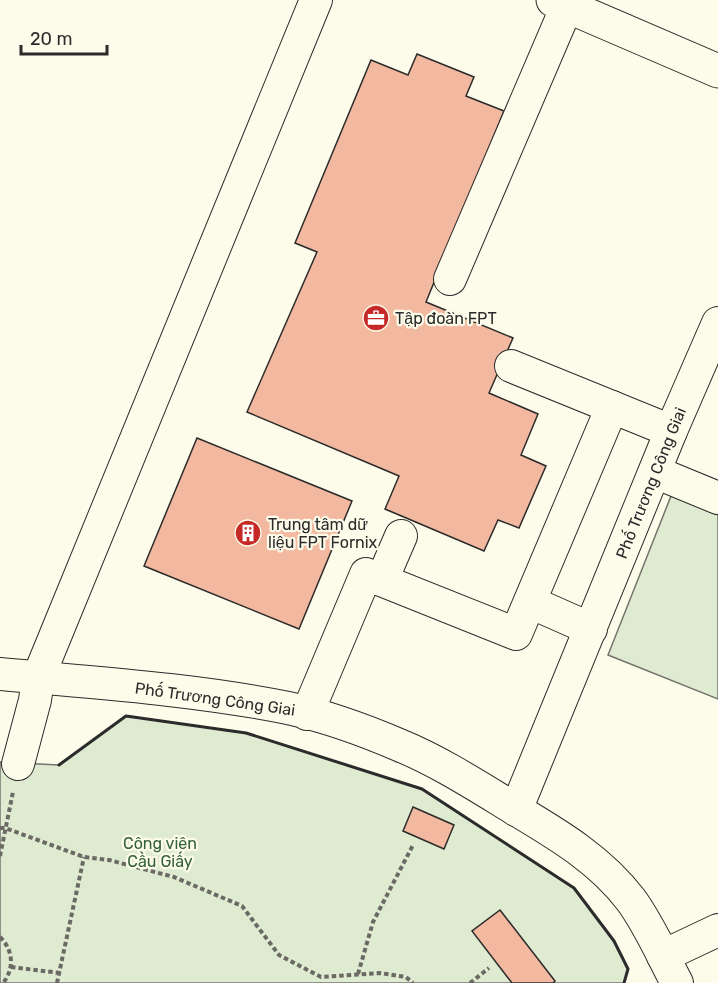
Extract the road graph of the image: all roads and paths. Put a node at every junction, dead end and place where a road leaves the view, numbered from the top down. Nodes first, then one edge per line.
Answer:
1 (316, 0) edge
2 (560, 3) edge
3 (718, 71) edge
4 (450, 279) dead end
5 (718, 323) edge
6 (511, 366) dead end
7 (612, 407) junction
8 (672, 431) junction
9 (655, 472) junction
10 (718, 498) edge
11 (401, 536) dead end
12 (382, 580) junction
13 (530, 602) junction
14 (591, 629) junction
15 (0, 674) edge
16 (38, 678) junction
17 (307, 714) junction
18 (18, 764) joint
19 (516, 810) junction
20 (3, 828) edge
21 (413, 845) dead end
22 (0, 856) edge
23 (84, 857) junction
24 (718, 930) edge
25 (0, 937) edge
26 (663, 956) junction
27 (11, 967) junction
28 (489, 968) dead end
29 (60, 973) junction
30 (358, 974) junction
31 (3, 983) edge
32 (57, 983) edge
33 (413, 983) edge
34 (470, 983) edge
35 (677, 983) edge

1 - 16 street
2 - 3 main road
2 - 4 street
5 - 8 street, Phố Trương Công Giai
6 - 7 street
7 - 8 street
7 - 13 street
8 - 9 street, Phố Trương Công Giai
9 - 10 street
9 - 14 street, Phố Trương Công Giai
11 - 12 street
12 - 13 street
12 - 17 street
13 - 14 street
14 - 19 street, Phố Trương Công Giai
15 - 16 street, Phố Trương Công Giai
16 - 17 street, Phố Trương Công Giai
16 - 18 street
17 - 19 street, Phố Trương Công Giai
18 - 20 path
19 - 26 street, Phố Trương Công Giai
20 - 22 path
20 - 23 path
21 - 30 path
23 - 29 path
23 - 30 path
24 - 26 street
25 - 27 path
26 - 35 street, Phố Trương Công Giai
27 - 29 path
27 - 31 path
28 - 34 path
29 - 32 path
30 - 33 path

